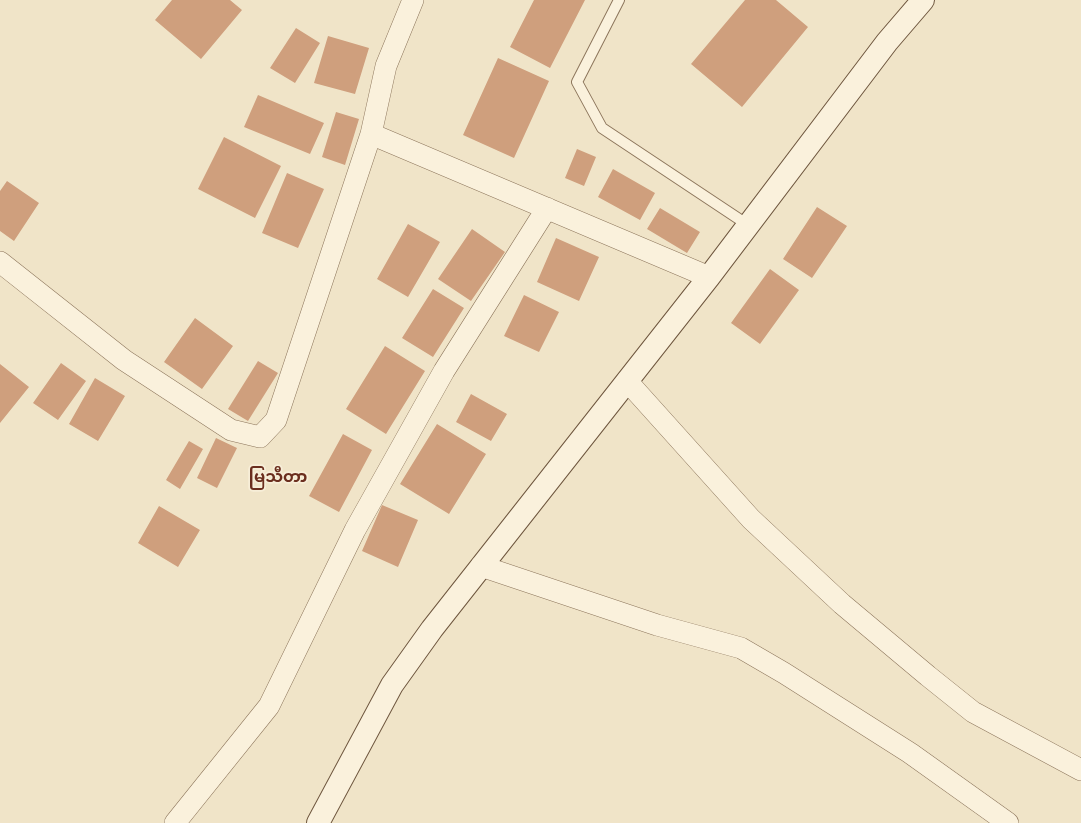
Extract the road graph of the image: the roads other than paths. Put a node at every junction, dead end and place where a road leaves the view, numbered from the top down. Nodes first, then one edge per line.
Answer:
1 (413, 0) edge
2 (619, 0) edge
3 (923, 0) edge
4 (371, 134) junction
5 (547, 208) junction
6 (748, 225) junction
7 (0, 262) edge
8 (709, 277) junction
9 (627, 381) junction
10 (481, 566) junction
11 (1081, 770) edge
12 (175, 823) edge
13 (318, 823) edge
14 (1008, 823) edge

1 - 4 street
2 - 6 lane
3 - 6 street
4 - 5 street
4 - 7 street
5 - 8 street
5 - 12 street
6 - 8 street
8 - 9 street
9 - 10 street
9 - 11 street
10 - 13 street
10 - 14 street

